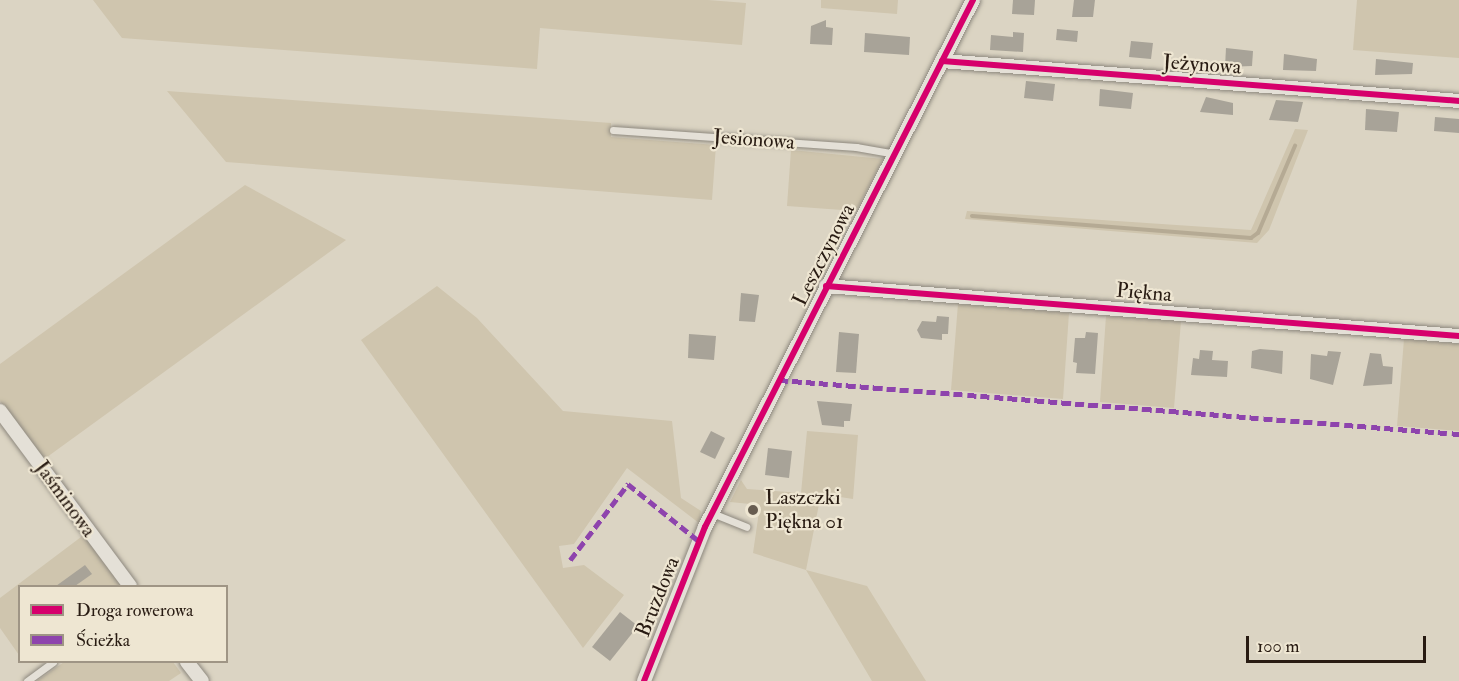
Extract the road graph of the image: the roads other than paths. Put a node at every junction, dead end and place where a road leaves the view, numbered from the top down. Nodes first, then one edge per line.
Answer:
1 (973, 0) edge
2 (942, 61) junction
3 (1459, 101) edge
4 (612, 130) dead end
5 (894, 154) junction
6 (826, 286) junction
7 (1459, 336) edge
8 (0, 411) edge
9 (712, 513) junction
10 (705, 527) joint
11 (746, 527) dead end
12 (129, 585) edge
13 (52, 663) edge
14 (188, 663) edge
15 (27, 681) edge
16 (202, 681) edge
17 (644, 681) edge

1 - 2 street, Leszczynowa
2 - 3 street, Jeżynowa
2 - 5 street, Leszczynowa
4 - 5 lane, Jesionowa
5 - 6 street, Leszczynowa
6 - 7 street, Piękna
6 - 9 street, Leszczynowa
8 - 12 street, Jaśminowa
9 - 10 street, Leszczynowa
9 - 11 lane
10 - 17 street, Bruzdowa
13 - 15 lane
14 - 16 street

